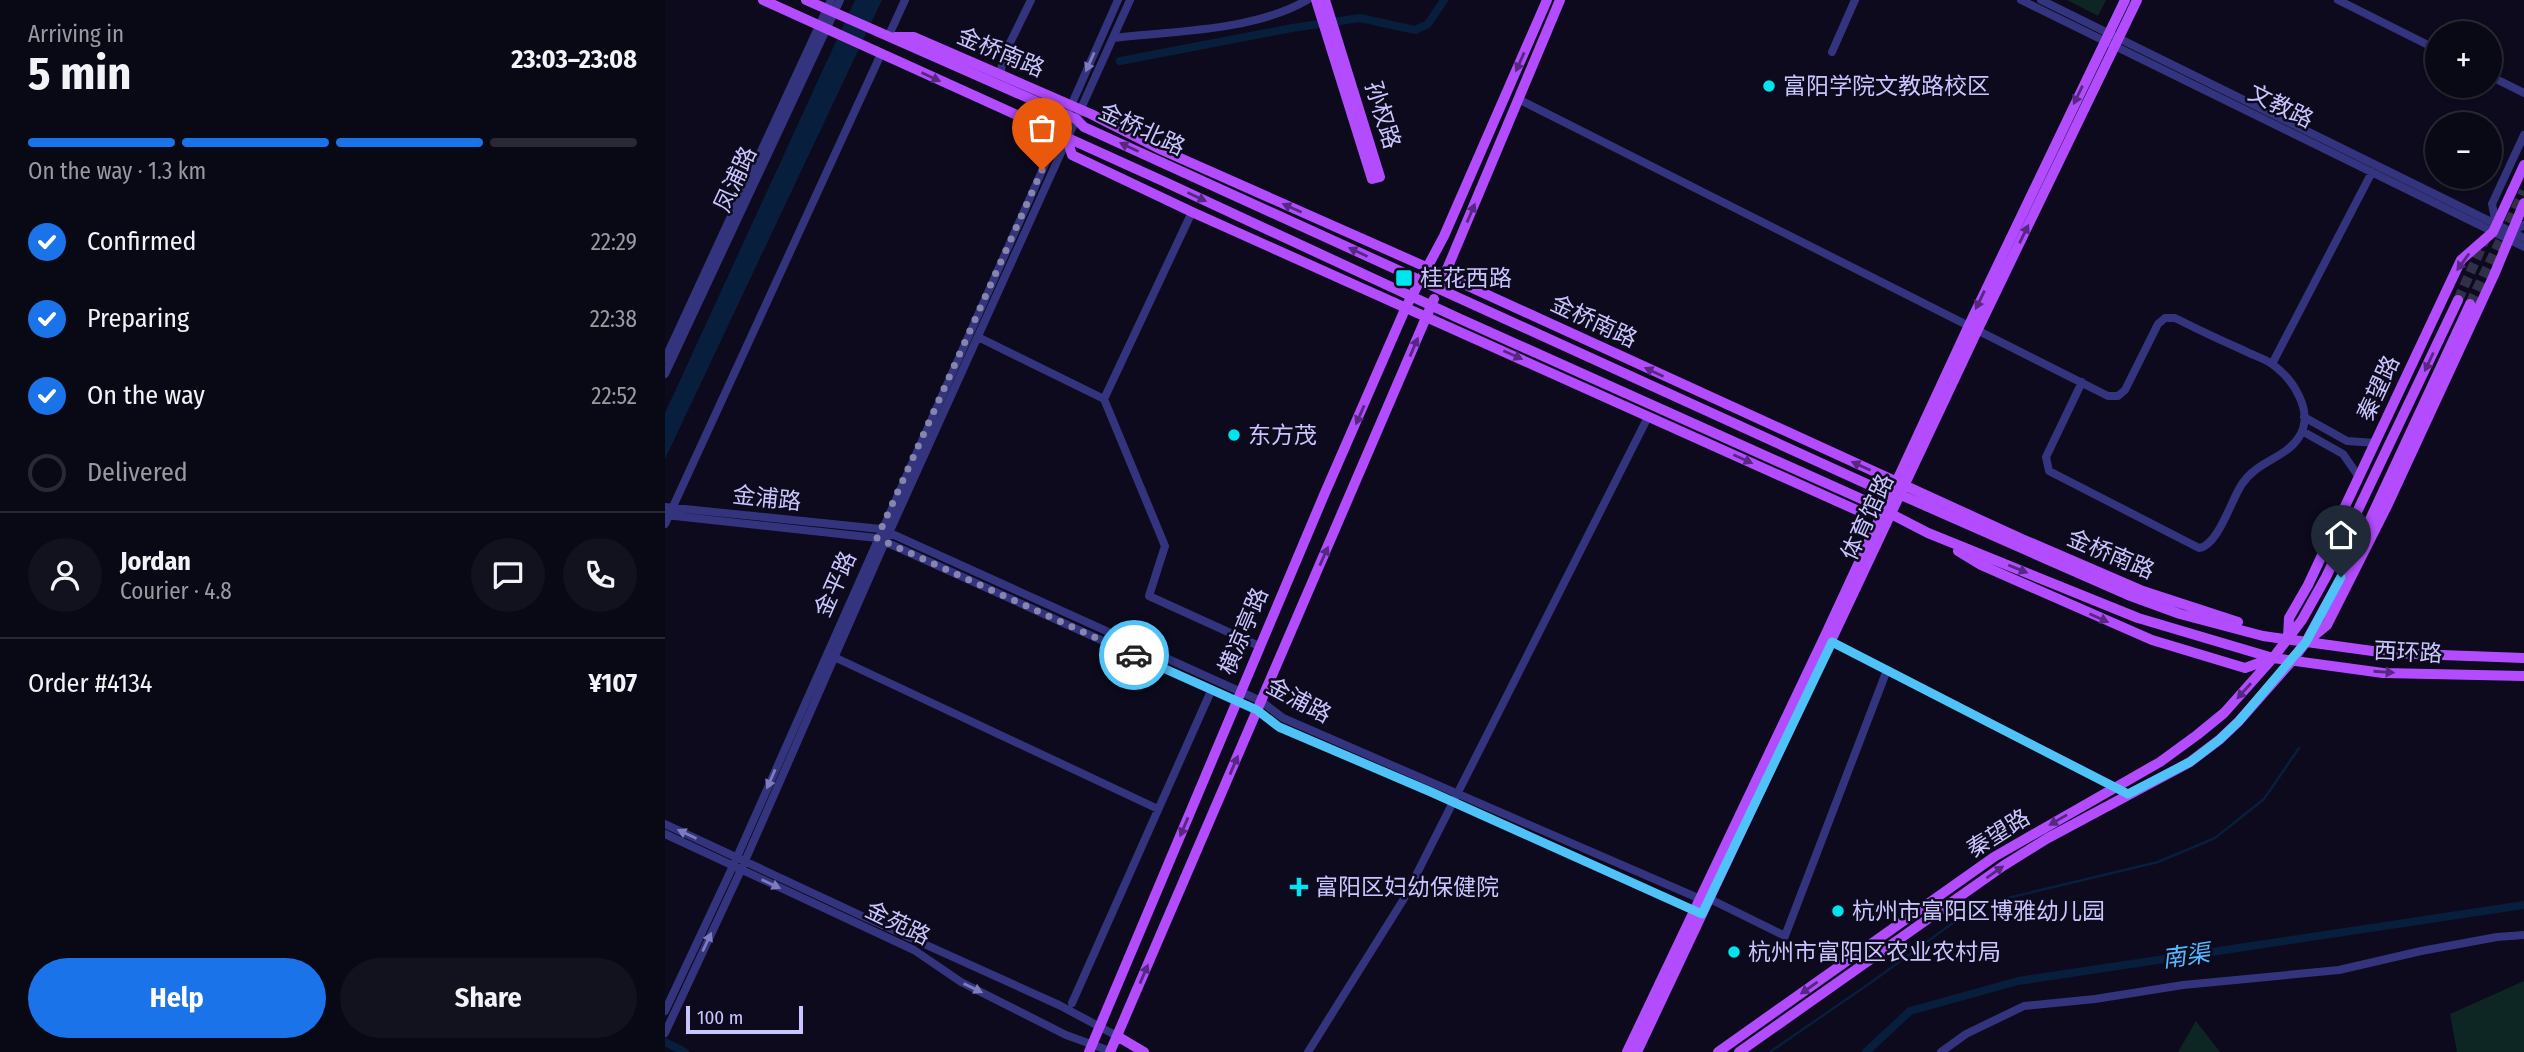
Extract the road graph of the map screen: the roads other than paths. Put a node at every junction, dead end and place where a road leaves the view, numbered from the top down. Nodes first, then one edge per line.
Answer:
1 (763, 0) edge
2 (806, 0) edge
3 (840, 0) edge
4 (905, 0) edge
5 (1031, 0) edge
6 (1118, 0) edge
7 (1130, 0) edge
8 (1307, 0) edge
9 (1547, 0) edge
10 (1560, 0) edge
11 (1855, 0) edge
12 (2021, 0) edge
13 (2041, 0) edge
14 (2125, 0) edge
15 (2137, 0) edge
16 (2339, 0) edge
17 (1321, 2) edge
18 (831, 7) edge
19 (827, 29) junction
20 (1330, 32) junction
21 (888, 37) junction
22 (1113, 38) junction
23 (2111, 40) junction
24 (2425, 43) edge
25 (1832, 52) dead end
26 (881, 54) junction
27 (1000, 74) junction
28 (2502, 82) edge
29 (2524, 93) edge
30 (1518, 99) junction
31 (1074, 112) junction
32 (2524, 135) edge
33 (1063, 137) junction
34 (1162, 150) junction
35 (2524, 165) edge
36 (1177, 170) junction
37 (2372, 172) junction
38 (2524, 202) edge
39 (1192, 212) junction
40 (2524, 225) edge
41 (2495, 229) junction
42 (2510, 236) junction
43 (2524, 238) edge
44 (2524, 247) edge
45 (1427, 268) junction
46 (1444, 275) junction
47 (1420, 281) junction
48 (1438, 290) junction
49 (1412, 296) junction
50 (2458, 300) tunnel mouth
51 (2470, 304) tunnel mouth
52 (1406, 307) junction
53 (1429, 311) junction
54 (1974, 327) junction
55 (978, 337) junction
56 (665, 359) edge
57 (2272, 364) junction
58 (665, 374) edge
59 (2082, 382) junction
60 (1686, 387) junction
61 (1104, 399) junction
62 (1699, 407) junction
63 (1648, 417) junction
64 (2304, 417) junction
65 (2302, 431) junction
66 (1733, 442) junction
67 (1708, 443) junction
68 (2376, 443) junction
69 (2359, 477) junction
70 (1899, 488) junction
71 (1888, 512) junction
72 (667, 514) edge
73 (1928, 533) junction
74 (883, 535) junction
75 (2288, 638) junction
76 (1828, 640) junction
77 (2306, 642) junction
78 (1259, 646) junction
79 (830, 655) junction
80 (2273, 658) junction
81 (2524, 658) edge
82 (2291, 662) junction
83 (1887, 670) junction
84 (2524, 676) edge
85 (1211, 691) junction
86 (1238, 697) junction
87 (1259, 706) junction
88 (2115, 787) junction
89 (1458, 794) junction
90 (2128, 794) junction
91 (1453, 803) junction
92 (1158, 808) junction
93 (665, 824) edge
94 (665, 834) edge
95 (739, 863) junction
96 (1706, 900) junction
97 (1698, 912) junction
98 (2524, 935) edge
99 (1072, 1003) dead end
100 (665, 1011) edge
101 (1101, 1026) junction
102 (667, 1029) edge
103 (1117, 1037) junction
104 (1090, 1049) edge
105 (1631, 1051) edge
106 (1111, 1052) edge
107 (1144, 1052) edge
108 (1308, 1052) edge
109 (1718, 1052) edge
110 (1739, 1052) edge
111 (1941, 1052) edge

1 - 19 main road, 金桥北路
2 - 18 main road, 金桥北路
3 - 18 street, 凤浦路
4 - 21 street
5 - 27 street
6 -> 31 street
7 - 22 street
8 - 22 street
9 -> 45 main road
10 - 30 main road
11 - 25 street
12 - 23 street, 文教路
13 - 23 street, 文教路
14 - 23 main road, 体育馆路
15 - 23 main road, 体育馆路
16 - 24 street
17 - 20 main road, 孙权路
18 - 19 street, 凤浦路
18 - 21 main road, 金桥北路
19 - 26 main road, 金桥北路
19 - 56 street, 凤浦路
19 - 58 street, 凤浦路
20 - 20 main road, 孙权路
21 - 27 main road, 金桥南路
21 - 31 main road, 金桥北路
22 - 31 street
23 - 37 street, 文教路
23 - 41 street, 文教路
23 - 54 main road, 体育馆路
26 -> 33 main road, 金桥北路
26 - 72 street
27 - 31 main road, 金桥南路
28 - 29 street
46 -> 30 main road
30 - 54 street
31 - 33 street
31 - 34 main road, 金桥南路
36 -> 31 main road, 金桥北路
32 - 41 street
33 - 39 main road, 金桥北路
33 -> 49 main road, 金桥北路
33 - 55 street
33 - 74 street, 金平路
34 - 36 main road
45 -> 34 main road, 金桥南路
35 - 41 main road, 秦望路
47 -> 36 main road, 金桥北路
37 - 41 street, 文教路
37 - 57 street
38 - 42 main road, 秦望路
39 - 52 main road, 金桥北路
39 - 61 street
40 - 42 street
41 - 42 street, 文教路
41 -> 68 main road, 秦望路
42 - 43 street, 文教路
42 - 44 street, 文教路
42 - 77 main road, 秦望路
45 - 46 main road, 金桥南路
45 - 47 main road, 横凉亭路
46 - 48 main road, 横凉亭路
60 -> 46 main road, 金桥南路
47 - 48 main road, 金桥北路
47 - 49 main road, 横凉亭路
48 - 53 main road, 横凉亭路
48 - 62 main road, 金桥南路
49 - 52 main road, 横凉亭路
49 - 53 main road, 金桥北路
50 -> 75 main road, 秦望路
51 - 77 main road, 秦望路
52 - 53 main road
52 -> 78 main road, 横凉亭路
53 -> 63 main road
53 - 66 main road
87 -> 53 main road, 横凉亭路
54 - 59 street
54 - 70 main road, 体育馆路
55 - 61 street
55 - 74 street
57 - 59 street
57 - 64 street
59 - 65 street
60 - 62 main road
70 -> 60 main road, 金桥南路
61 - 78 street
62 - 70 main road, 金桥南路
63 - 67 main road
63 - 89 street
64 - 65 street
64 - 68 street
65 - 69 street
66 - 67 main road
66 - 71 main road
67 -> 71 main road
68 - 69 main road, 秦望路
69 - 75 main road, 秦望路
70 - 71 main road, 体育馆路
70 - 75 main road, 金桥南路
71 - 73 main road
71 - 76 main road, 体育馆路
72 - 74 street, 金浦路
73 -> 80 main road
73 -> 80 main road
74 - 79 street, 金平路
74 - 85 street, 金浦路
74 - 86 street, 金浦路
75 - 77 main road, 金桥南路
75 - 80 main road, 秦望路
76 - 83 street
76 - 96 main road, 体育馆路
77 - 81 main road, 西环路
77 - 82 main road, 秦望路
78 - 86 main road, 横凉亭路
79 - 92 street
79 - 95 street, 金平路
80 - 82 main road
80 -> 88 main road, 秦望路
82 -> 84 main road, 西环路
82 - 90 main road, 秦望路
83 - 88 street
83 - 96 street, 金浦路
85 - 86 street, 金浦路
85 - 92 street
86 - 87 street, 金浦路
86 -> 101 main road, 横凉亭路
87 - 89 street, 金浦路
87 - 91 street, 金浦路
103 -> 87 main road, 横凉亭路
88 - 90 street
88 -> 109 main road, 秦望路
89 - 91 street
89 - 96 street, 金浦路
110 -> 90 main road, 秦望路
91 - 97 street, 金浦路
91 - 108 street
92 - 99 street
95 -> 93 street
94 - 95 street, 金苑路
95 - 100 street, 金平路
95 - 101 street
102 -> 95 street, 金平路
95 -> 104 street, 金苑路
96 - 97 main road, 体育馆路
97 - 105 main road, 体育馆路
98 - 111 street
101 - 103 street
101 - 104 main road, 横凉亭路
103 - 106 main road, 横凉亭路
103 - 107 main road
104 - 106 street, 金苑路

